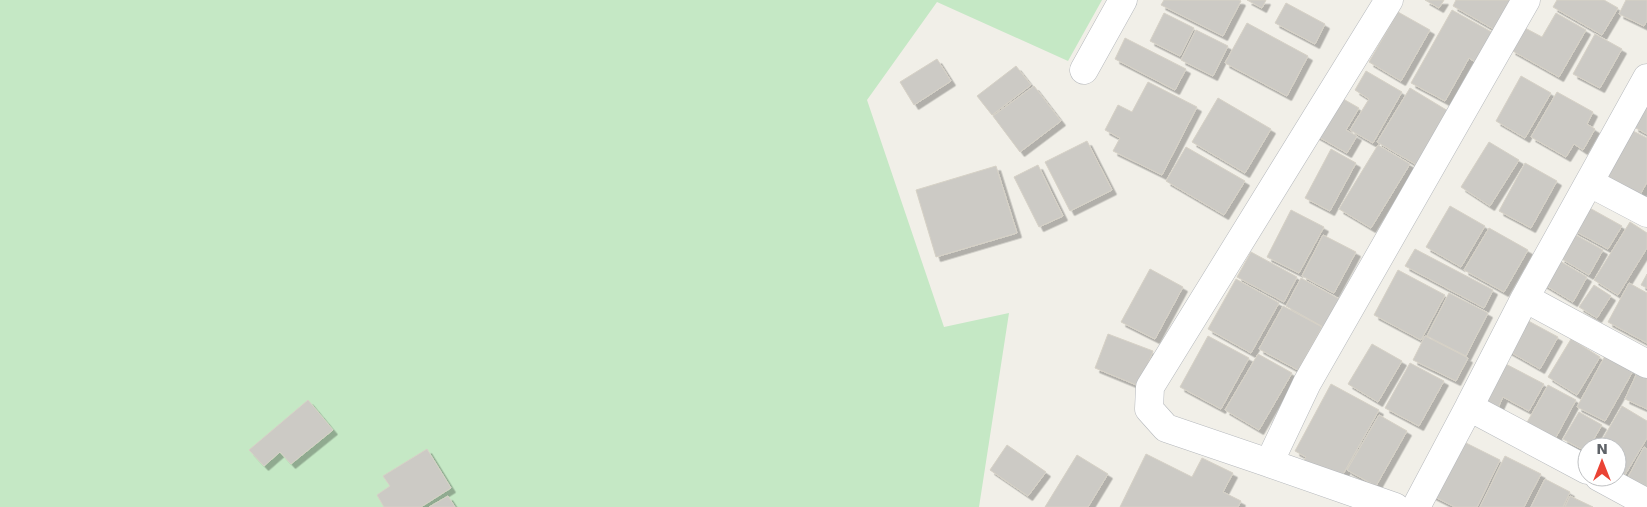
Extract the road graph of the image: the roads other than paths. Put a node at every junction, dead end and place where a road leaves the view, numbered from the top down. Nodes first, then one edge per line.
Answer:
1 (1123, 0) edge
2 (1389, 0) edge
3 (1526, 0) edge
4 (1084, 70) dead end
5 (1647, 78) edge
6 (1590, 183) junction
7 (1647, 213) edge
8 (1525, 298) junction
9 (1647, 364) edge
10 (1469, 407) junction
11 (1269, 463) junction
12 (1577, 465) edge
13 (1617, 487) edge
14 (1647, 503) edge
15 (1395, 507) edge
16 (1416, 507) edge

1 - 4 street
2 - 11 street
3 - 11 street
5 - 6 street
6 - 7 street
6 - 8 street
8 - 9 street
8 - 10 street
10 - 12 street
10 - 16 street
11 - 15 street
13 - 14 street

